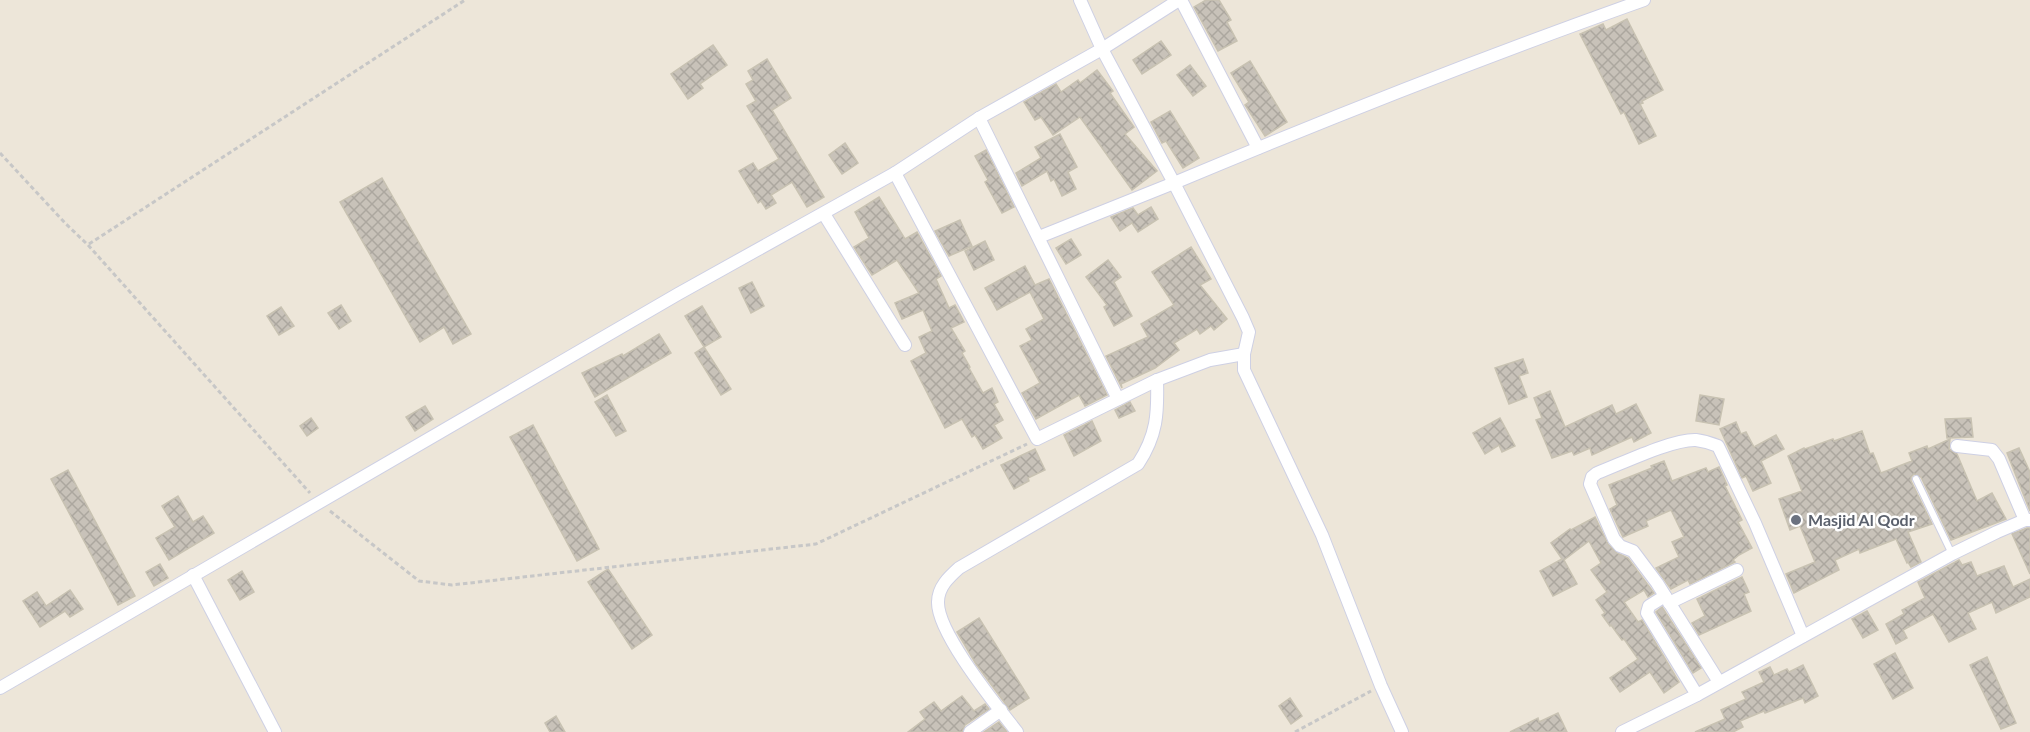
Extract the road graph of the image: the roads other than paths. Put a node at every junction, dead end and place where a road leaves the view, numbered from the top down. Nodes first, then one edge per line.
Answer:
1 (1080, 0) edge
2 (1180, 0) edge
3 (1644, 0) edge
4 (1102, 49) junction
5 (979, 118) junction
6 (1258, 148) junction
7 (895, 173) junction
8 (1174, 183) junction
9 (824, 214) junction
10 (1039, 237) junction
11 (905, 345) dead end
12 (1244, 354) junction
13 (1157, 381) junction
14 (1118, 399) junction
15 (1957, 446) dead end
16 (1916, 479) dead end
17 (2027, 520) edge
18 (1952, 554) junction
19 (1737, 570) dead end
20 (193, 575) junction
21 (1667, 600) junction
22 (1803, 636) junction
23 (1719, 682) junction
24 (0, 688) edge
25 (1697, 695) junction
26 (1001, 710) junction
27 (275, 732) edge
28 (970, 732) edge
29 (1017, 732) edge
30 (1402, 732) edge
31 (1622, 732) edge

1 - 4 street
2 - 4 street
2 - 6 street
3 - 6 street
4 - 5 street
4 - 8 street
5 - 7 street
5 - 10 street
6 - 8 street
7 - 9 street
7 - 14 street
8 - 10 street
8 - 12 street
9 - 11 street
9 - 20 street
10 - 14 street
12 - 13 street
12 - 30 street
13 - 14 street
13 - 26 street
15 - 17 street
16 - 18 lane
17 - 18 street
18 - 22 street
19 - 21 street
20 - 24 street
20 - 27 street
21 - 22 street
21 - 23 street
21 - 25 street
22 - 23 street
23 - 25 street
25 - 31 street
26 - 28 street
26 - 29 street

